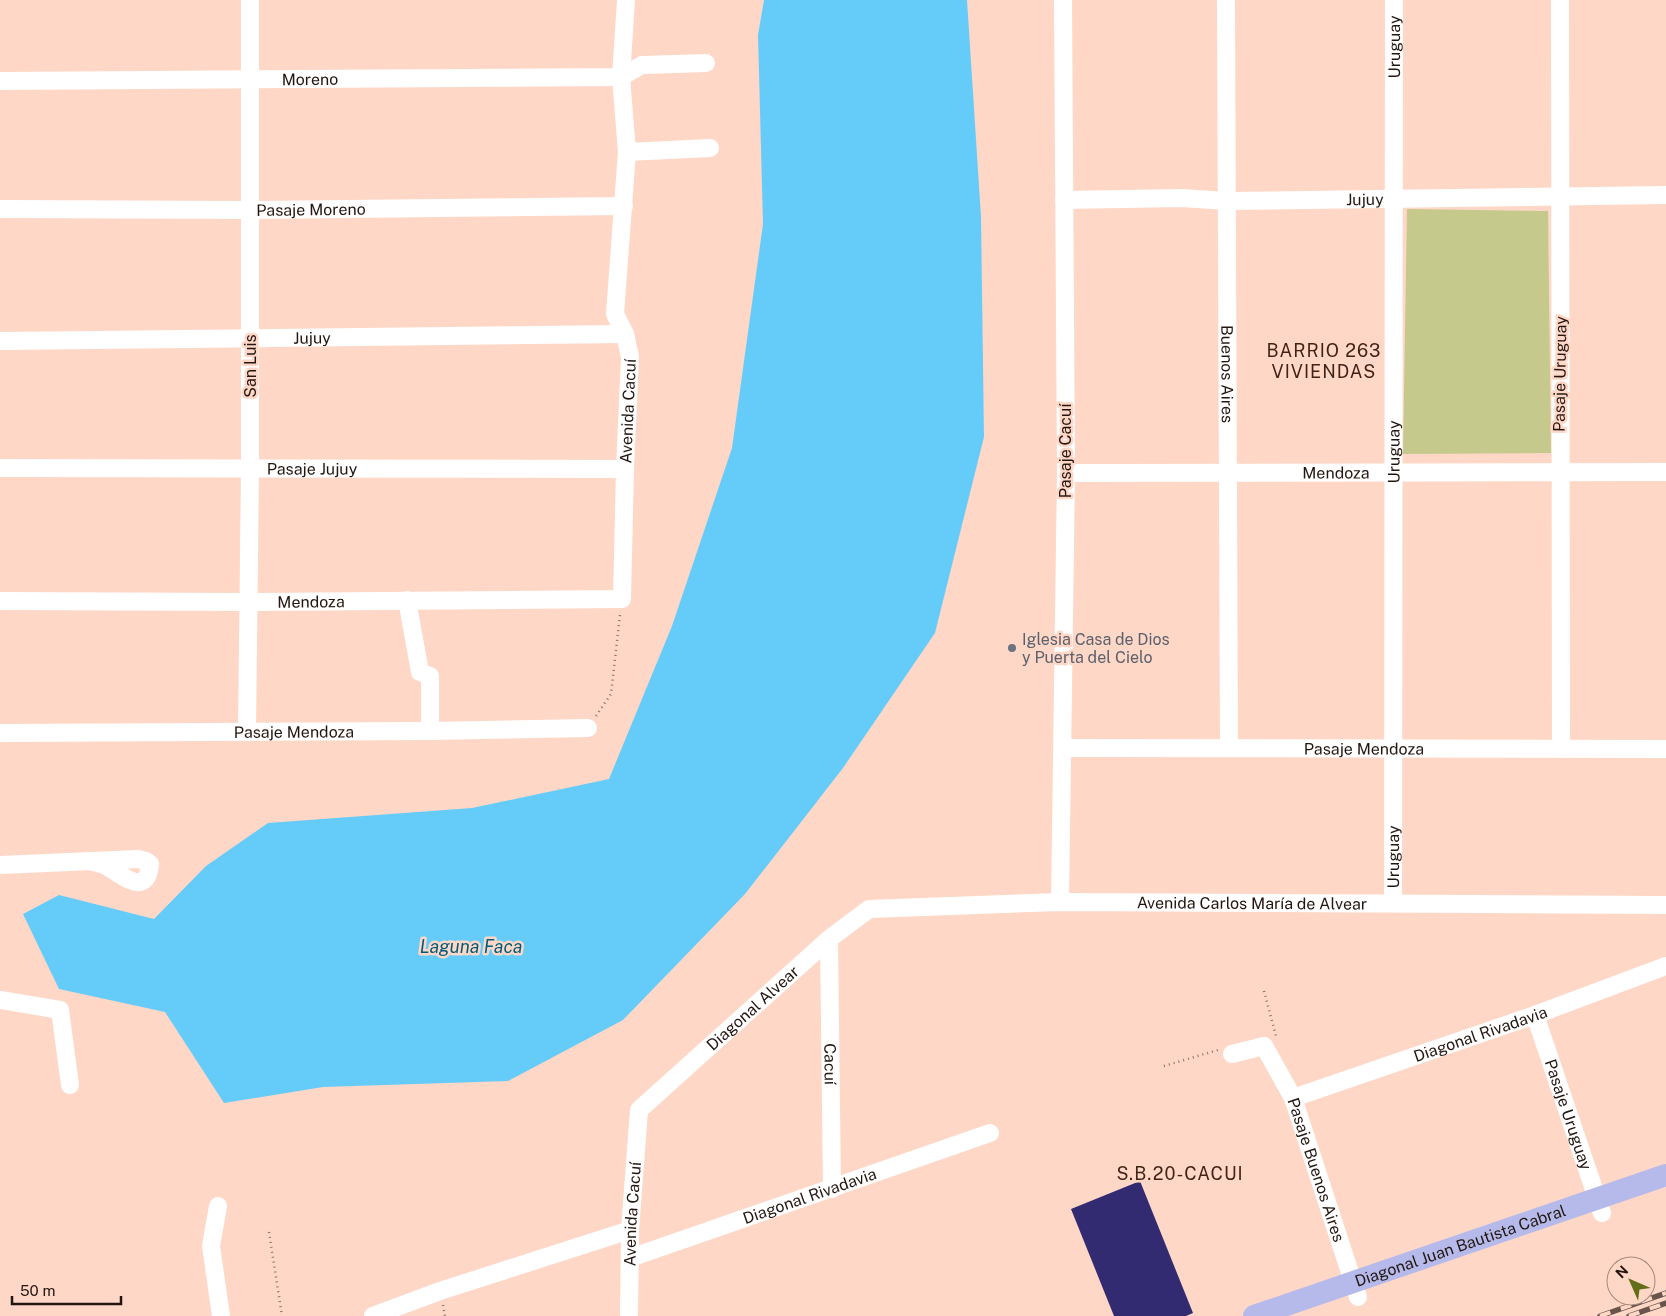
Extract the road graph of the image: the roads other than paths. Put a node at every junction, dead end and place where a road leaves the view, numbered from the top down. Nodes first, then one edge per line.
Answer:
1 (250, 0) edge
2 (626, 0) edge
3 (1063, 0) edge
4 (1226, 0) edge
5 (1394, 0) edge
6 (1560, 0) edge
7 (706, 63) dead end
8 (621, 77) junction
9 (250, 79) junction
10 (0, 81) edge
11 (710, 148) dead end
12 (627, 152) junction
13 (1666, 195) edge
14 (1562, 196) junction
15 (1394, 199) junction
16 (1064, 200) junction
17 (1227, 201) junction
18 (624, 206) junction
19 (0, 209) edge
20 (249, 210) junction
21 (625, 334) junction
22 (250, 338) junction
23 (0, 341) edge
24 (0, 468) edge
25 (250, 468) junction
26 (625, 468) junction
27 (1394, 471) junction
28 (1559, 472) junction
29 (1666, 472) edge
30 (1066, 473) junction
31 (1227, 473) junction
32 (622, 599) joint
33 (407, 600) junction
34 (0, 601) edge
35 (247, 602) junction
36 (588, 728) road end
37 (430, 731) junction
38 (247, 732) junction
39 (0, 733) edge
40 (1229, 747) junction
41 (1063, 748) junction
42 (1393, 748) junction
43 (1561, 749) junction
44 (1666, 749) edge
45 (88, 861) dead end
46 (0, 865) edge
47 (1060, 902) junction
48 (1393, 904) junction
49 (1666, 905) edge
50 (869, 909) joint
51 (829, 939) junction
52 (1666, 966) edge
53 (0, 1000) edge
54 (1535, 1015) junction
55 (1232, 1054) road end
56 (70, 1085) dead end
57 (1293, 1098) junction
58 (639, 1110) joint
59 (990, 1133) dead end
60 (1666, 1175) edge
61 (832, 1189) junction
62 (1666, 1191) edge
63 (218, 1206) dead end
64 (1599, 1206) junction
65 (630, 1230) junction
66 (630, 1258) junction
67 (1356, 1290) junction
68 (221, 1316) edge
69 (373, 1316) edge
70 (629, 1316) edge
71 (1254, 1316) edge
72 (1303, 1316) edge

1 - 9 street, San Luis
2 - 8 street, Avenida Cacuí
3 - 16 street, Pasaje Cacuí
4 - 17 street, Buenos Aires
5 - 15 street, Uruguay
6 - 14 street, Pasaje Uruguay
7 - 8 street
8 - 9 street, Moreno
8 - 12 street, Avenida Cacuí
9 - 10 street, Moreno
9 - 20 street, San Luis
11 - 12 street
12 - 18 street, Avenida Cacuí
13 - 14 street, Jujuy
14 - 15 street, Jujuy
14 - 28 street, Pasaje Uruguay
15 - 17 street, Jujuy
15 - 27 street, Uruguay
16 - 17 street, Jujuy
16 - 30 street, Pasaje Cacuí
17 - 31 street, Buenos Aires
18 - 20 street, Pasaje Moreno
18 - 21 street, Avenida Cacuí
19 - 20 street, Pasaje Moreno
20 - 22 street, San Luis
21 - 22 street, Jujuy
21 - 26 street, Avenida Cacuí
22 - 23 street, Jujuy
22 - 25 street, San Luis
24 - 25 street, Pasaje Jujuy
25 - 26 street, Pasaje Jujuy
25 - 35 street, San Luis
26 - 32 street, Avenida Cacuí
27 - 28 street, Mendoza
27 - 31 street, Mendoza
27 - 42 street, Uruguay
28 - 29 street, Mendoza
28 - 43 street, Pasaje Uruguay
30 - 31 street, Mendoza
30 - 41 street, Pasaje Cacuí
31 - 40 street, Buenos Aires
32 - 33 street, Mendoza
33 - 35 street, Mendoza
33 - 37 street
34 - 35 street, Mendoza
35 - 38 street, San Luis
36 - 37 street, Pasaje Mendoza
37 - 38 street, Pasaje Mendoza
38 - 39 street, Pasaje Mendoza
40 - 41 street, Pasaje Mendoza
40 - 42 street, Pasaje Mendoza
41 - 47 street, Pasaje Cacuí
42 - 43 street, Pasaje Mendoza
42 - 48 street, Uruguay
43 - 44 street, Pasaje Mendoza
45 - 46 street
47 - 48 street, Avenida Carlos María de Alvear
47 - 50 street, Avenida Carlos María de Alvear
48 - 49 street, Avenida Carlos María de Alvear
50 - 51 street, Diagonal Alvear
51 - 58 street, Diagonal Alvear
51 - 61 street, Cacuí
52 - 54 street, Diagonal Rivadavia
53 - 56 street
54 - 57 street, Diagonal Rivadavia
54 - 64 street, Pasaje Uruguay
55 - 57 street, Pasaje Buenos Aires
57 - 67 street, Pasaje Buenos Aires
58 - 65 street, Avenida Cacuí
59 - 61 street, Diagonal Rivadavia
60 - 64 main road, Diagonal Juan Bautista Cabral
61 - 66 street, Diagonal Rivadavia
62 - 64 main road, Diagonal Juan Bautista Cabral
63 - 68 street
64 - 67 main road, Diagonal Juan Bautista Cabral
65 - 66 street, Avenida Cacuí
65 - 69 street
66 - 70 street, Avenida Cacuí
67 - 71 main road, Diagonal Juan Bautista Cabral
67 - 72 main road, Diagonal Juan Bautista Cabral

